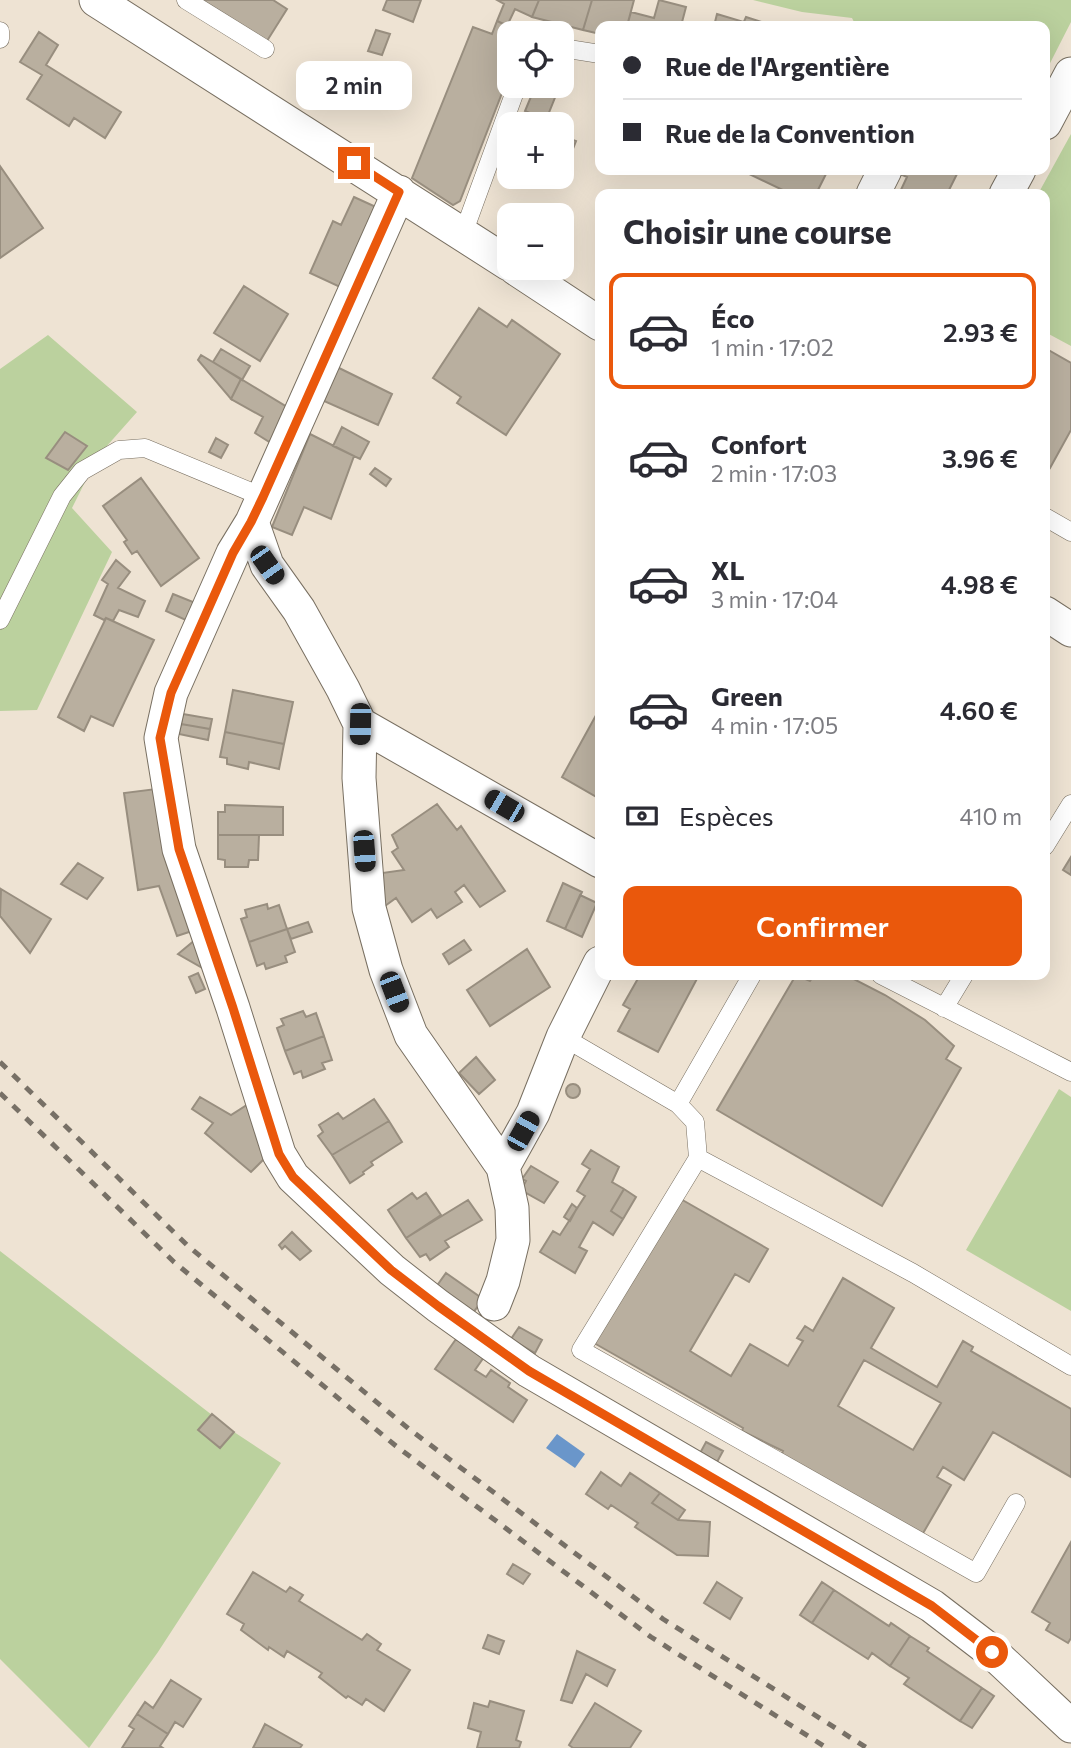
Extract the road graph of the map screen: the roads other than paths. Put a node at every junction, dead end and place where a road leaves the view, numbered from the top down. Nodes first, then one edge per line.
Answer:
1 (96, 0) edge
2 (186, 0) edge
3 (0, 31) edge
4 (0, 39) edge
5 (265, 49) dead end
6 (574, 50) edge
7 (595, 53) edge
8 (1071, 74) edge
9 (513, 98) edge
10 (1050, 114) edge
11 (399, 192) junction
12 (463, 234) junction
13 (497, 256) edge
14 (533, 280) edge
15 (595, 321) edge
16 (257, 510) junction
17 (1050, 520) edge
18 (1071, 532) edge
19 (1050, 616) edge
20 (0, 620) edge
21 (1071, 630) edge
22 (360, 724) junction
23 (1071, 804) edge
24 (1050, 838) edge
25 (595, 858) edge
26 (595, 973) edge
27 (749, 980) edge
28 (891, 980) edge
29 (961, 980) edge
30 (944, 1008) junction
31 (562, 1037) junction
32 (1071, 1072) edge
33 (678, 1104) junction
34 (698, 1158) junction
35 (503, 1167) junction
36 (494, 1304) dead end
37 (1071, 1366) edge
38 (1016, 1503) dead end
39 (1071, 1726) edge

1 - 11 street
2 - 5 lane
3 - 4 lane
6 - 7 lane
8 - 10 street
9 - 12 lane
11 - 12 street
11 - 16 street
12 - 13 street
14 - 15 street
16 - 20 lane
16 - 22 street
16 - 39 street
17 - 18 lane
19 - 21 street
22 - 25 street
22 - 35 street
23 - 24 lane
26 - 31 street
27 - 33 lane
28 - 30 lane
29 - 30 lane
30 - 32 lane
31 - 33 lane
31 - 35 street
33 - 34 lane
34 - 37 lane
34 - 38 lane
35 - 36 street

